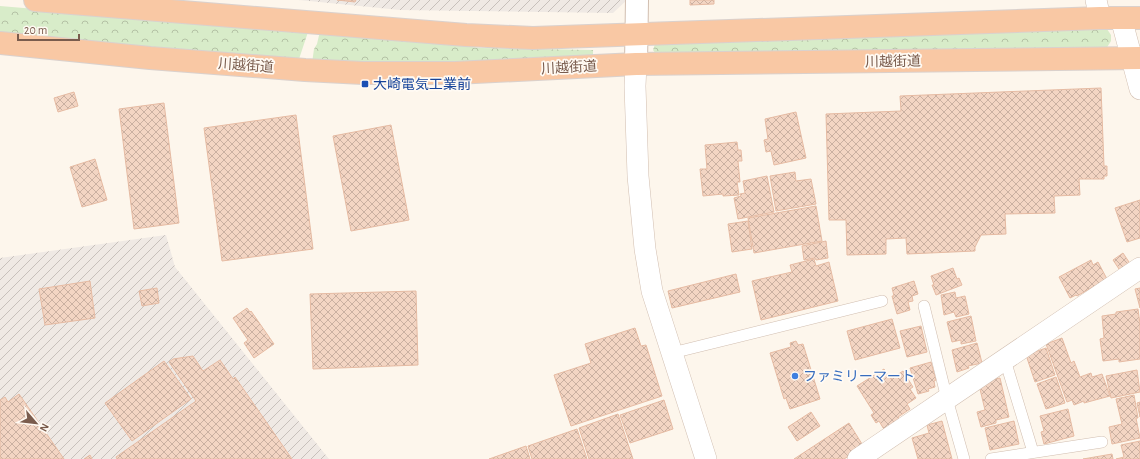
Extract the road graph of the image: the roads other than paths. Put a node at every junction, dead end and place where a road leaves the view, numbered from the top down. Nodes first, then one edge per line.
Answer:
1 (35, 0) edge
2 (637, 0) edge
3 (1114, 13) edge
4 (636, 35) junction
5 (0, 43) edge
6 (1136, 58) edge
7 (636, 64) junction
8 (1140, 89) edge
9 (1140, 268) edge
10 (882, 301) dead end
11 (924, 306) dead end
12 (672, 353) junction
13 (1005, 360) junction
14 (947, 400) junction
15 (1102, 442) dead end
16 (1033, 452) junction
17 (706, 459) edge
18 (858, 459) edge
19 (964, 459) edge
20 (991, 459) edge

1 - 4 highway
2 - 4 street
3 - 4 highway
3 - 6 street
4 - 7 street
5 - 7 highway, 川越街道
6 - 7 highway, 川越街道
6 - 8 street
7 - 12 street
9 - 13 street
10 - 12 lane
11 - 14 lane
12 - 17 street
13 - 14 street
13 - 16 lane
14 - 18 street
14 - 19 lane
15 - 16 lane
16 - 20 lane

